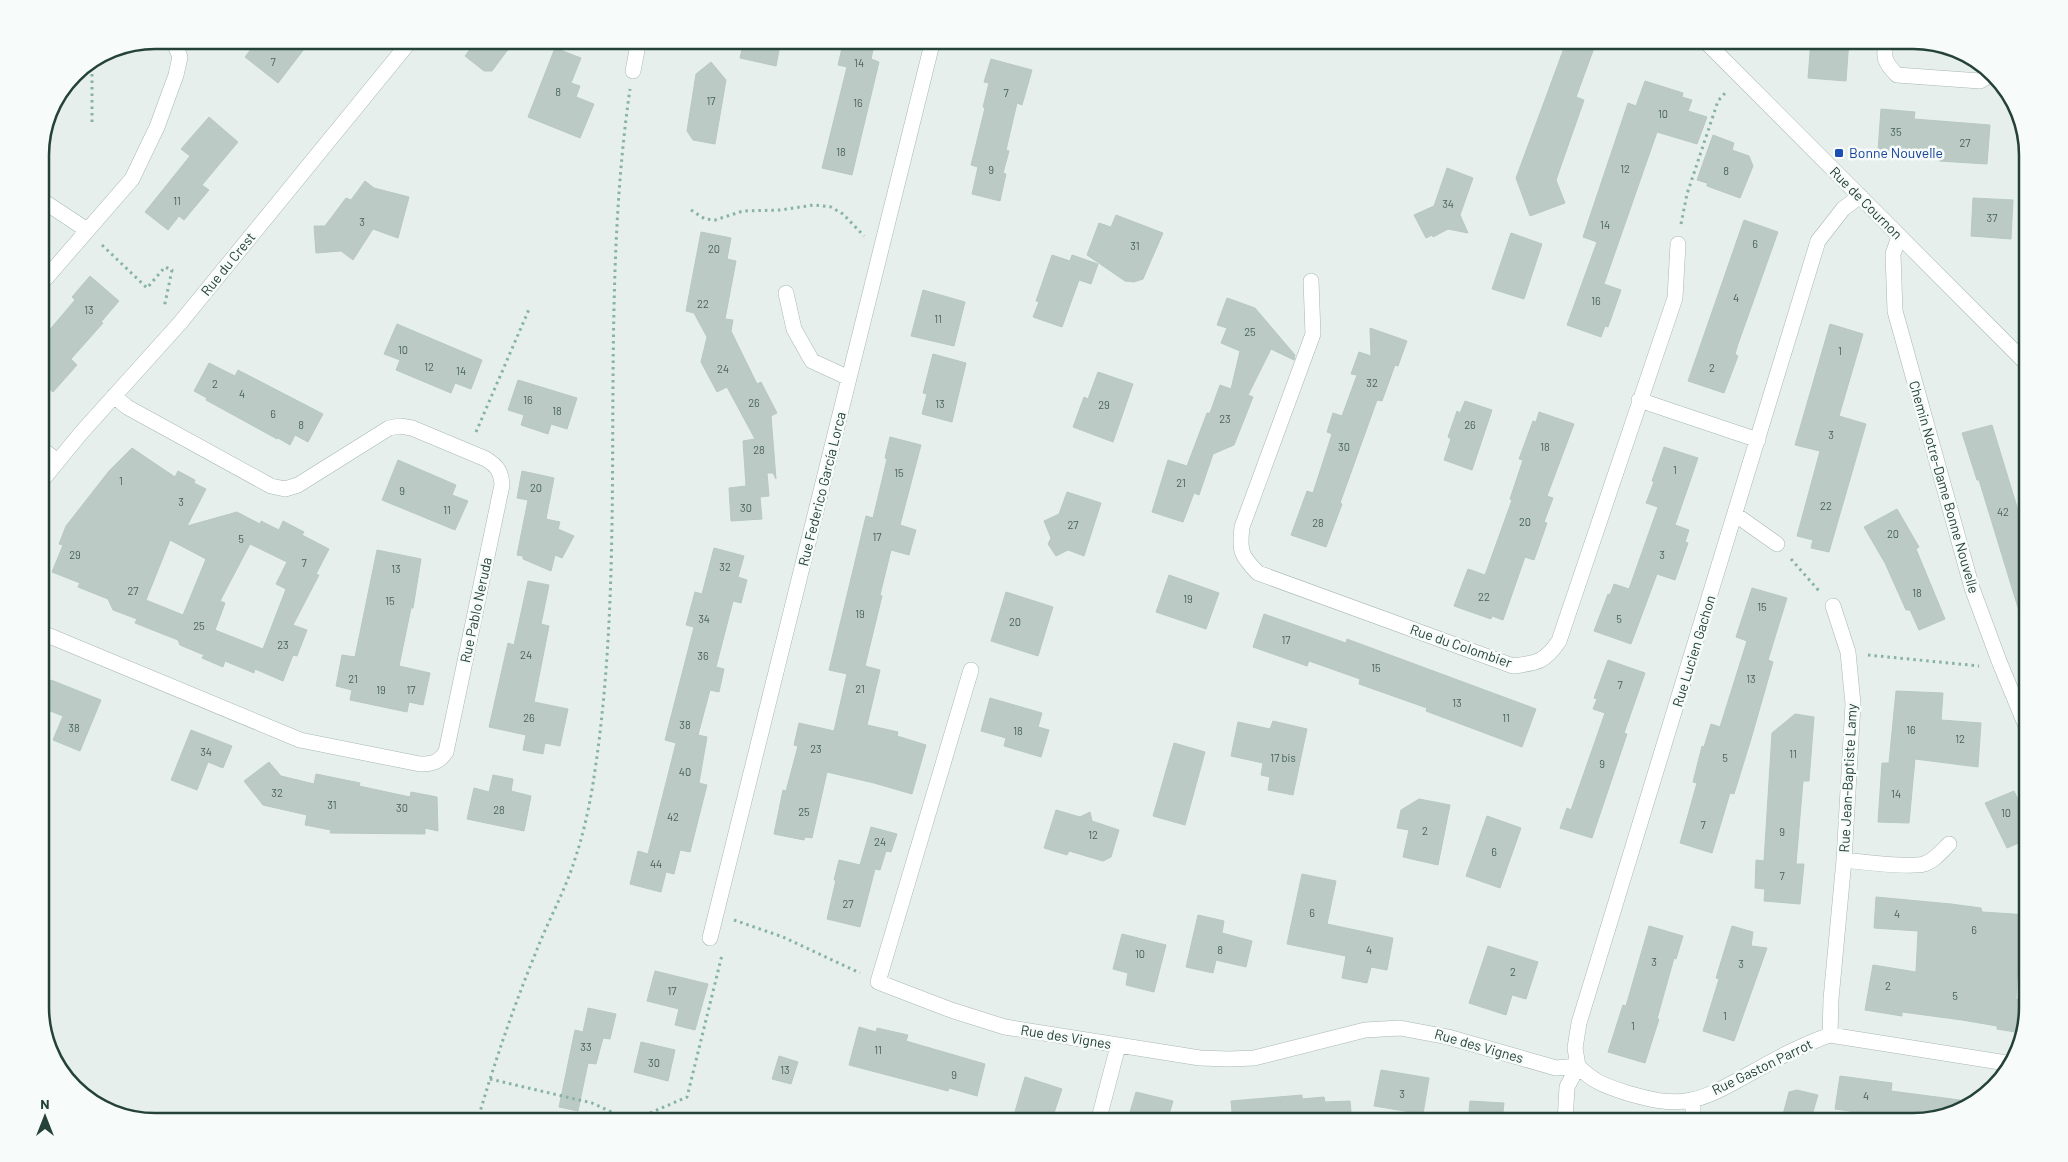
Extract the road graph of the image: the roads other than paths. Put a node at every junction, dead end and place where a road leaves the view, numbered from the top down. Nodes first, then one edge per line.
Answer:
1 (177, 49) edge
2 (404, 49) edge
3 (637, 49) edge
4 (931, 49) edge
5 (1713, 49) edge
6 (1884, 49) edge
7 (633, 72) road end
8 (1986, 78) edge
9 (1860, 196) junction
10 (49, 205) edge
11 (87, 230) junction
12 (1899, 237) junction
13 (1678, 244) road end
14 (49, 274) edge
15 (1311, 281) dead end
16 (786, 293) dead end
17 (2019, 357) edge
18 (849, 378) junction
19 (114, 396) junction
20 (1640, 400) junction
21 (1758, 440) junction
22 (49, 454) edge
23 (58, 461) junction
24 (49, 472) edge
25 (1736, 516) junction
26 (1777, 544) road end
27 (1833, 606) road end
28 (49, 636) edge
29 (971, 670) dead end
30 (2019, 710) edge
31 (1949, 844) dead end
32 (1844, 860) junction
33 (710, 938) road end
34 (1830, 1036) junction
35 (1118, 1046) junction
36 (2003, 1063) edge
37 (1578, 1066) junction
38 (1693, 1100) junction
39 (1100, 1113) edge
40 (1566, 1113) edge
41 (1694, 1113) edge

1 - 11 street
2 - 19 street, Rue du Crest
3 - 7 street
4 - 18 street, Rue Federico García Lorca
5 - 9 street, Rue de Cournon
6 - 8 street
9 - 12 street, Rue de Cournon
9 - 21 street, Rue Lucien Gachon
10 - 11 street
11 - 14 street
12 - 17 street, Rue de Cournon
12 - 30 street, Chemin Notre-Dame Bonne Nouvelle
13 - 20 street, Rue du Colombier
15 - 20 street, Rue du Colombier
16 - 18 street
18 - 33 street, Rue Federico García Lorca
19 - 23 street, Rue du Crest
19 - 28 street, Rue Pablo Neruda
20 - 21 street
21 - 25 street, Rue Lucien Gachon
22 - 23 street
23 - 24 street, Rue du Crest
25 - 26 street
25 - 37 street, Rue Lucien Gachon
27 - 32 street, Rue Jean-Baptiste Lamy
29 - 35 street, Rue des Vignes
31 - 32 street
32 - 34 street, Rue Jean-Baptiste Lamy
34 - 36 street, Rue Gaston Parrot
34 - 38 street, Rue Gaston Parrot
35 - 37 street, Rue des Vignes
35 - 39 street
37 - 38 street, Rue Gaston Parrot
37 - 40 street
38 - 41 street

